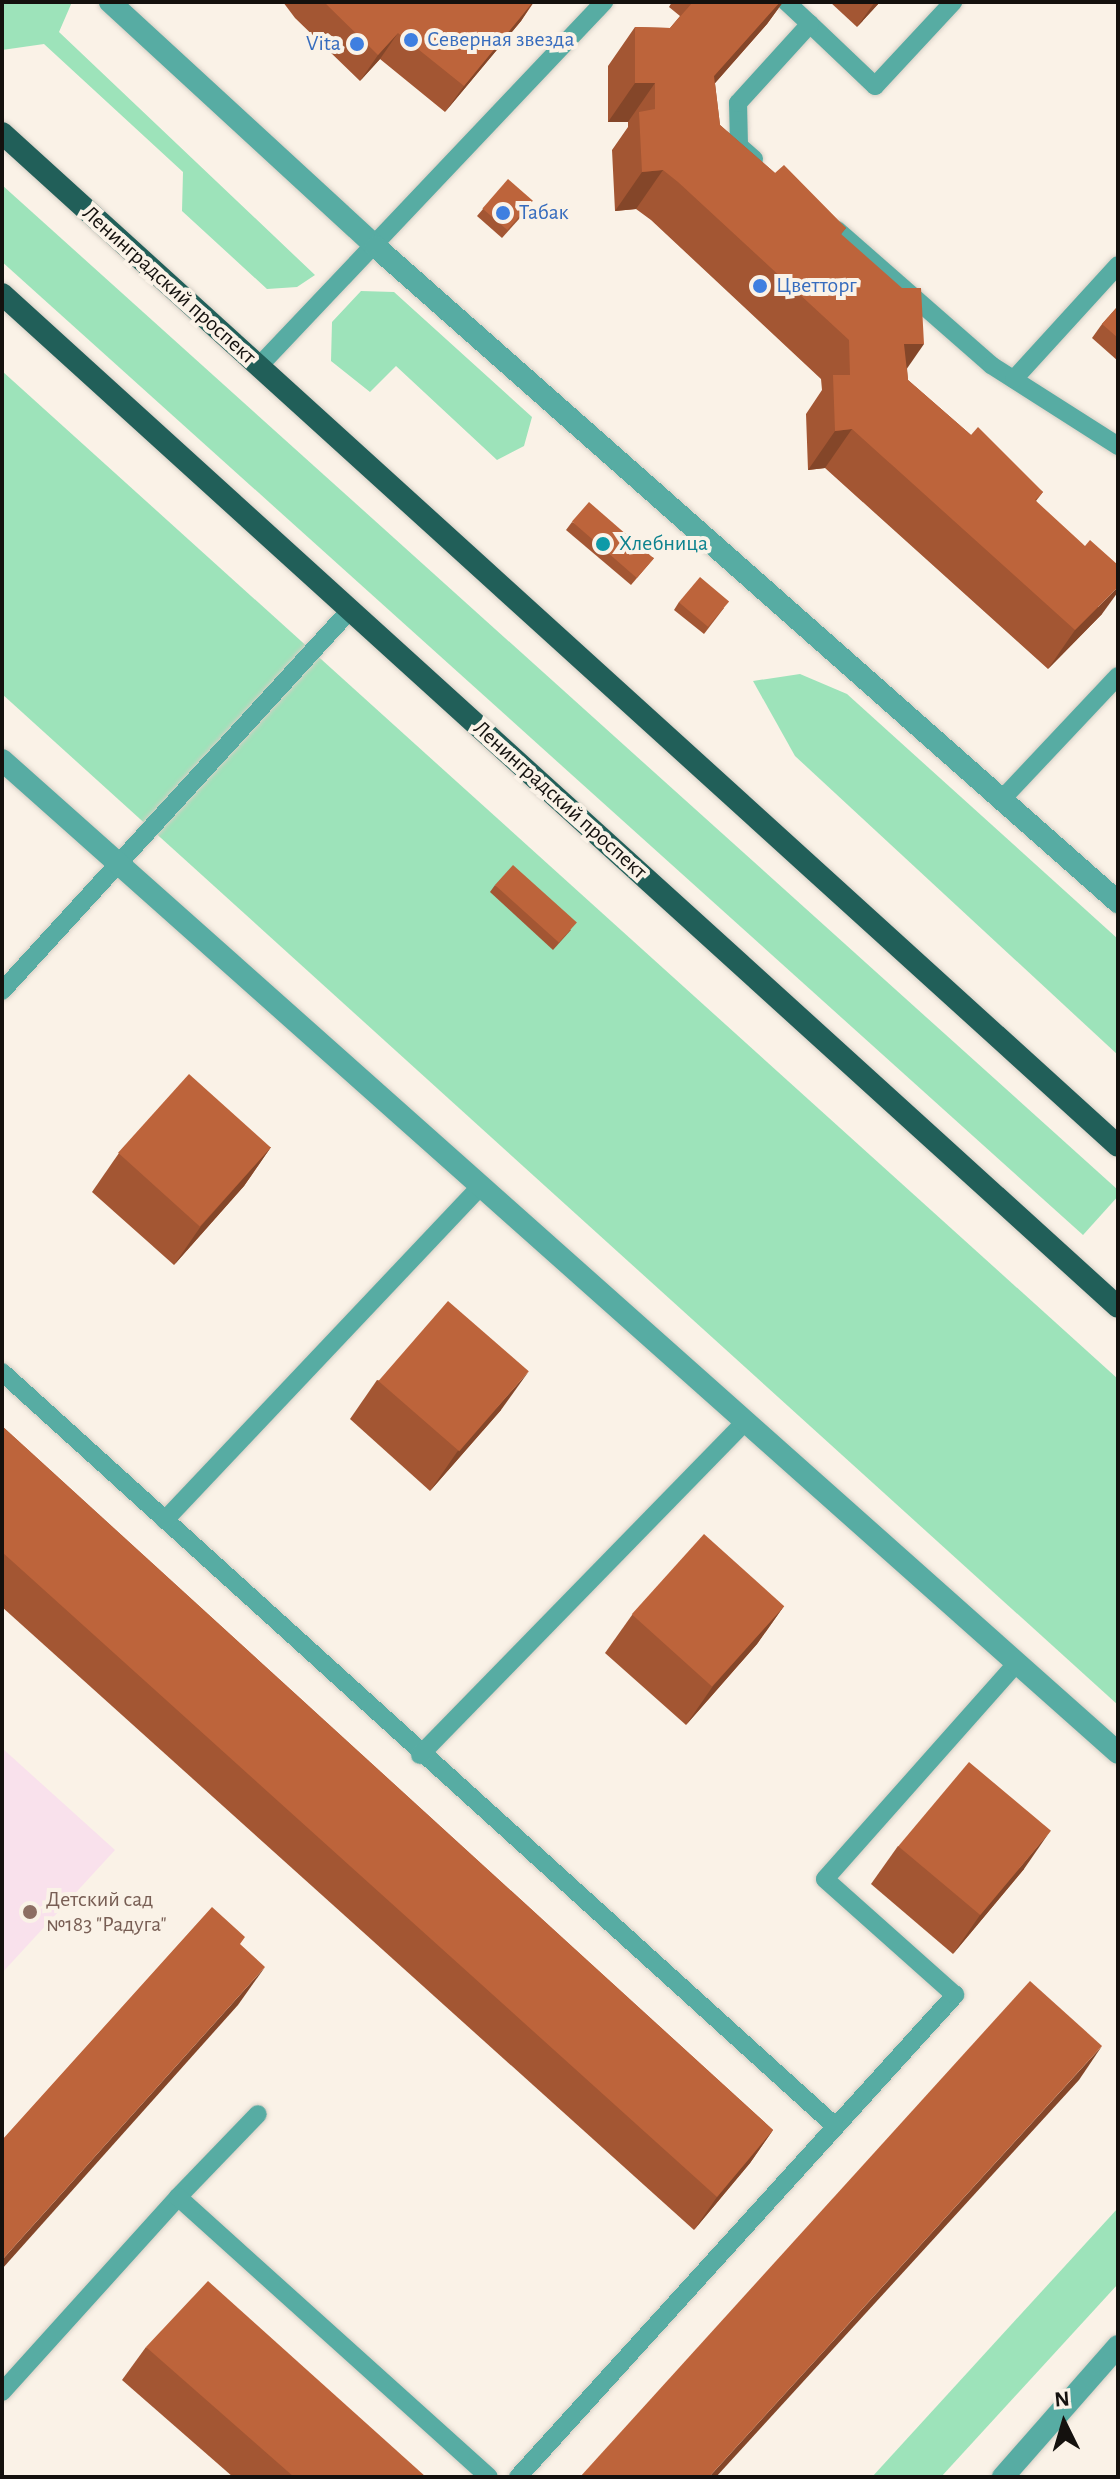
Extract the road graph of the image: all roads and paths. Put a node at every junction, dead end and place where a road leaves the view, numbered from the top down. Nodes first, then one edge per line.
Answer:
1 (110, 2) edge
2 (604, 2) edge
3 (786, 2) edge
4 (953, 2) edge
5 (810, 24) junction
6 (2, 133) edge
7 (775, 177) edge
8 (822, 218) edge
9 (376, 247) junction
10 (1118, 265) edge
11 (2, 294) edge
12 (259, 366) junction
13 (1014, 379) junction
14 (1118, 446) edge
15 (351, 609) junction
16 (1118, 676) edge
17 (2, 760) edge
18 (1002, 799) junction
19 (119, 863) junction
20 (1118, 902) edge
21 (2, 991) edge
22 (1118, 1146) edge
23 (482, 1185) junction
24 (1118, 1307) edge
25 (2, 1372) edge
26 (746, 1421) junction
27 (165, 1520) junction
28 (1017, 1663) junction
29 (1118, 1753) edge
30 (420, 1755) junction
31 (258, 2114) dead end
32 (835, 2126) junction
33 (178, 2197) junction
34 (1118, 2346) edge
35 (2, 2392) edge
36 (489, 2477) edge
37 (518, 2477) edge
38 (1003, 2477) edge

1 - 9 street
2 - 9 lane
3 - 5 lane
4 - 5 lane
5 - 7 lane
6 - 12 main road, Ленинградский проспект
8 - 13 lane
9 - 12 lane
9 - 18 street
10 - 13 lane
11 - 15 main road, Ленинградский проспект
12 - 22 main road, Ленинградский проспект
13 - 14 lane
15 - 19 lane
15 - 24 main road, Ленинградский проспект
16 - 18 lane
17 - 19 street
18 - 20 street
19 - 21 lane
19 - 23 street
23 - 26 street
23 - 27 lane
25 - 27 lane
26 - 28 street
26 - 30 lane
27 - 30 lane
28 - 29 street
28 - 32 lane
30 - 32 lane
31 - 33 lane
32 - 37 lane
33 - 35 lane
33 - 36 lane
34 - 38 street

